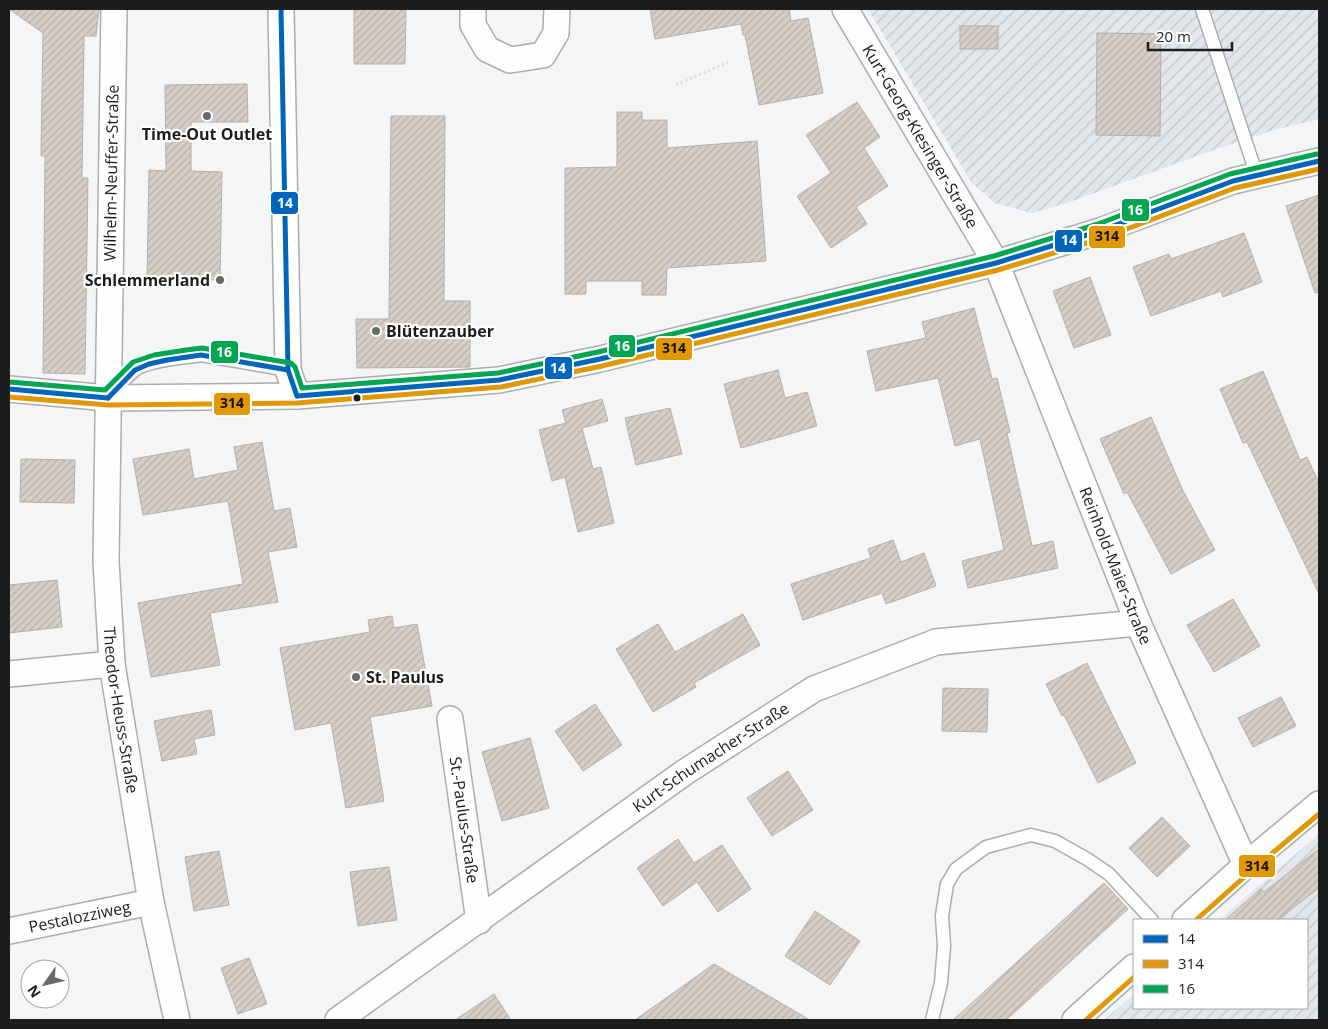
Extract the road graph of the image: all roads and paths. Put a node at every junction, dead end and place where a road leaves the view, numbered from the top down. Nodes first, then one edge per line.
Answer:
1 (114, 9) edge
2 (281, 9) edge
3 (473, 9) edge
4 (556, 9) edge
5 (845, 9) edge
6 (1202, 9) edge
7 (728, 62) dead end
8 (676, 85) dead end
9 (1319, 160) edge
10 (1256, 176) junction
11 (996, 263) junction
12 (288, 370) junction
13 (9, 389) edge
14 (297, 396) junction
15 (108, 398) junction
16 (1138, 623) junction
17 (112, 664) junction
18 (9, 674) edge
19 (450, 720) dead end
20 (1319, 804) edge
21 (1246, 865) junction
22 (151, 902) junction
23 (1151, 919) edge
24 (1187, 919) edge
25 (479, 921) junction
26 (9, 931) edge
27 (1133, 968) edge
28 (177, 1020) edge
29 (338, 1020) edge
30 (932, 1020) edge
31 (1075, 1020) edge

1 - 15 street, Wilhelm-Neuffer-Straße
2 - 12 street
3 - 4 street
5 - 11 street, Kurt-Georg-Kiesinger-Straße
6 - 10 lane
7 - 8 path
9 - 10 street
10 - 11 street
11 - 14 street
11 - 16 street, Reinhold-Maier-Straße
12 - 14 street
12 - 15 lane
13 - 15 street
14 - 15 street
15 - 17 street, Theodor-Heuss-Straße
16 - 21 street, Reinhold-Maier-Straße
16 - 25 street, Kurt-Schumacher-Straße
17 - 18 street
17 - 22 street, Theodor-Heuss-Straße
19 - 25 street, St.-Paulus-Straße
20 - 21 street
21 - 24 street
22 - 26 street, Pestalozziweg
22 - 28 street, Theodor-Heuss-Straße
23 - 30 lane
25 - 29 street, Kurt-Schumacher-Straße
27 - 31 street

